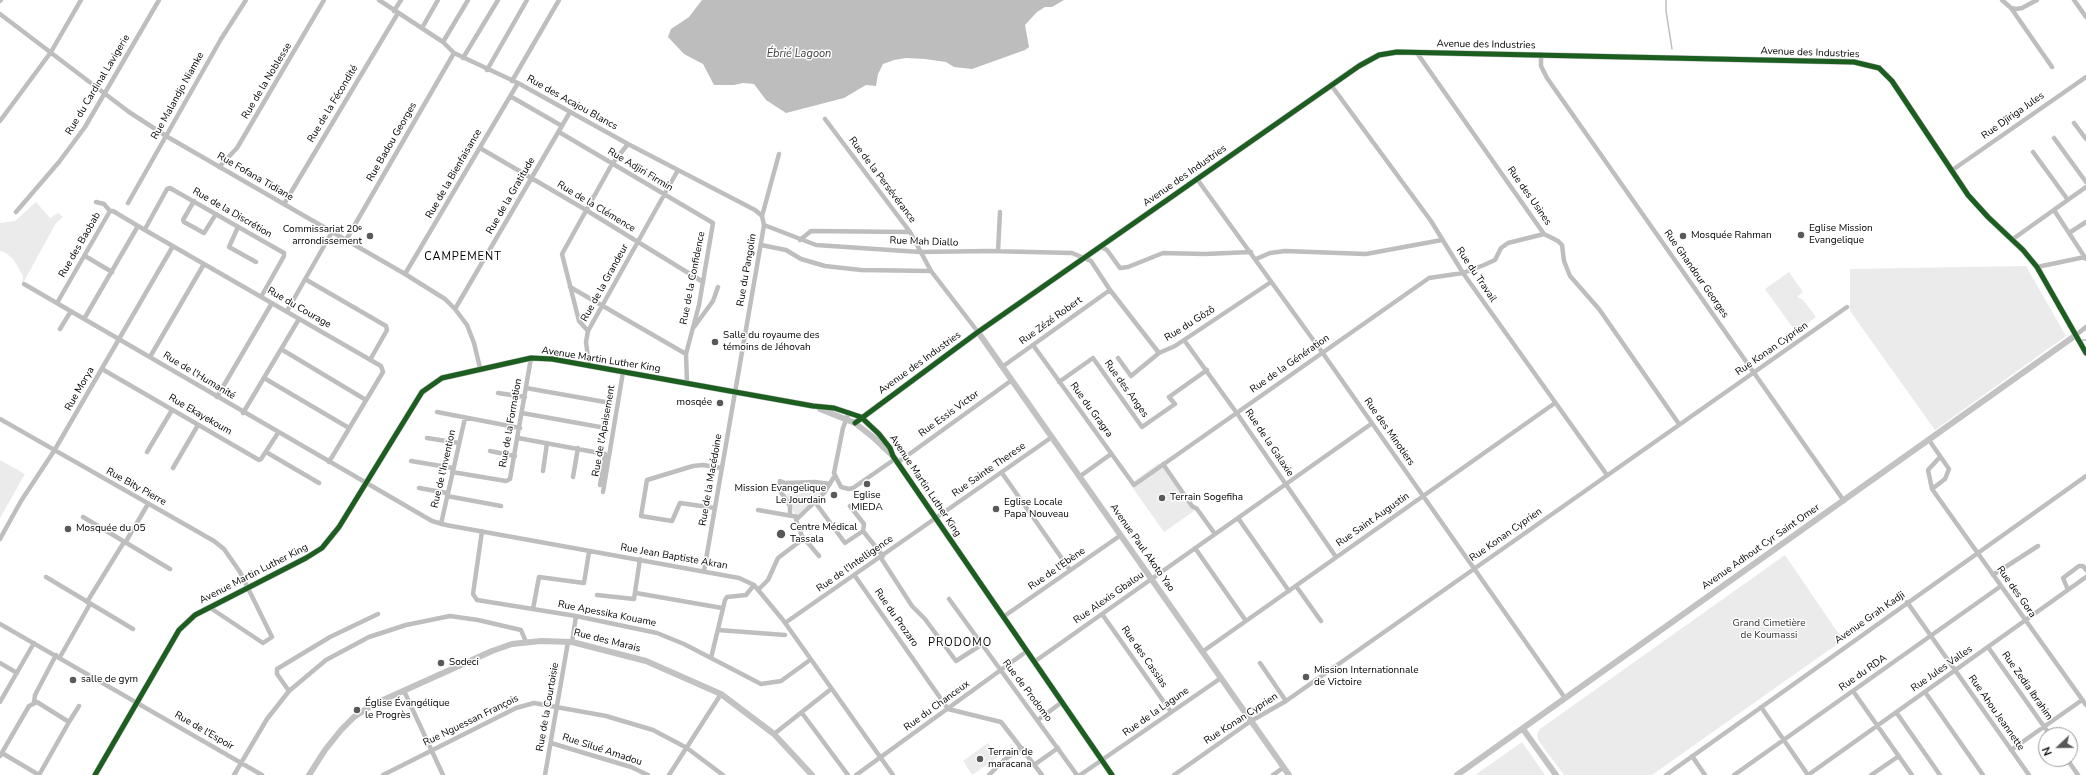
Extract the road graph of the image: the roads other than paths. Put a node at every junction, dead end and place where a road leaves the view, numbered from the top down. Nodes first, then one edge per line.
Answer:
1 (81, 0) edge
2 (159, 0) edge
3 (246, 0) edge
4 (324, 0) edge
5 (379, 0) edge
6 (401, 0) edge
7 (438, 0) edge
8 (468, 0) edge
9 (498, 0) edge
10 (527, 0) edge
11 (559, 0) edge
12 (2002, 0) edge
13 (2037, 0) edge
14 (2074, 0) edge
15 (2011, 8) junction
16 (396, 12) junction
17 (0, 14) edge
18 (2086, 17) edge
19 (422, 28) junction
20 (443, 42) junction
21 (51, 52) junction
22 (1417, 53) junction
23 (454, 54) junction
24 (1541, 54) junction
25 (463, 58) junction
26 (2052, 68) dead end
27 (486, 70) junction
28 (2086, 77) edge
29 (512, 81) junction
30 (518, 83) junction
31 (1331, 85) junction
32 (104, 95) junction
33 (510, 96) junction
34 (570, 112) junction
35 (825, 119) dead end
36 (0, 121) edge
37 (2074, 122) dead end
38 (562, 126) junction
39 (559, 132) junction
40 (166, 136) junction
41 (2054, 138) dead end
42 (2086, 139) edge
43 (628, 144) junction
44 (480, 148) junction
45 (2033, 152) dead end
46 (779, 154) dead end
47 (612, 164) junction
48 (219, 167) junction
49 (678, 170) junction
50 (1951, 170) junction
51 (532, 179) junction
52 (1197, 179) junction
53 (2086, 182) edge
54 (2086, 187) edge
55 (664, 194) junction
56 (2068, 200) junction
57 (194, 201) junction
58 (96, 202) dead end
59 (128, 203) dead end
60 (284, 204) junction
61 (586, 210) junction
62 (2054, 210) junction
63 (110, 211) junction
64 (16, 212) dead end
65 (1000, 212) dead end
66 (216, 214) junction
67 (762, 216) junction
68 (2086, 222) edge
69 (713, 223) joint
70 (764, 225) junction
71 (138, 226) junction
72 (238, 227) junction
73 (145, 229) junction
74 (332, 232) junction
75 (910, 232) junction
76 (2069, 233) junction
77 (1544, 234) junction
78 (2013, 239) junction
79 (346, 240) junction
80 (800, 240) junction
81 (1442, 240) junction
82 (638, 242) junction
83 (761, 245) junction
84 (173, 246) junction
85 (1101, 247) junction
86 (998, 251) junction
87 (920, 252) junction
88 (1251, 252) junction
89 (85, 256) junction
90 (2085, 256) edge
91 (1086, 258) junction
92 (1256, 259) junction
93 (256, 262) dead end
94 (204, 264) junction
95 (2037, 267) junction
96 (931, 271) junction
97 (112, 272) junction
98 (1463, 273) junction
99 (405, 274) junction
100 (305, 279) junction
101 (703, 282) junction
102 (1270, 282) junction
103 (24, 284) dead end
104 (570, 287) junction
105 (718, 287) dead end
106 (1110, 290) junction
107 (261, 296) junction
108 (57, 303) junction
109 (272, 303) junction
110 (602, 305) junction
111 (1847, 307) dead end
112 (456, 309) junction
113 (287, 311) junction
114 (71, 312) junction
115 (84, 319) junction
116 (299, 319) junction
117 (693, 328) junction
118 (2086, 328) edge
119 (60, 329) dead end
120 (588, 331) junction
121 (978, 332) junction
122 (2076, 335) junction
123 (119, 339) junction
124 (1184, 340) junction
125 (1033, 345) junction
126 (281, 349) junction
127 (1322, 352) junction
128 (1159, 353) junction
129 (2086, 353) edge
130 (686, 354) junction
131 (150, 357) junction
132 (531, 358) junction
133 (1118, 358) dead end
134 (370, 360) junction
135 (589, 366) junction
136 (1002, 367) junction
137 (480, 368) junction
138 (102, 369) junction
139 (1206, 370) junction
140 (623, 372) junction
141 (1753, 373) junction
142 (264, 378) junction
143 (1012, 380) junction
144 (1059, 382) junction
145 (687, 383) junction
146 (526, 388) junction
147 (736, 392) junction
148 (498, 393) dead end
149 (217, 397) junction
150 (525, 397) junction
151 (366, 400) junction
152 (605, 402) dead end
153 (1555, 403) junction
154 (813, 406) junction
155 (172, 410) junction
156 (437, 412) dead end
157 (849, 412) junction
158 (1236, 412) junction
159 (244, 413) junction
160 (522, 413) junction
161 (860, 417) junction
162 (465, 418) junction
163 (0, 419) edge
164 (846, 419) junction
165 (855, 423) junction
166 (1372, 424) junction
167 (1680, 424) junction
168 (198, 425) junction
169 (600, 426) dead end
170 (349, 428) junction
171 (520, 428) junction
172 (278, 433) junction
173 (1052, 437) junction
174 (427, 438) dead end
175 (518, 438) junction
176 (1929, 440) junction
177 (459, 443) junction
178 (548, 443) junction
179 (578, 448) junction
180 (54, 451) junction
181 (490, 451) dead end
182 (148, 452) dead end
183 (266, 452) junction
184 (1111, 454) junction
185 (515, 456) junction
186 (1940, 456) junction
187 (895, 460) junction
188 (411, 461) dead end
189 (329, 462) junction
190 (1163, 464) junction
191 (173, 468) dead end
192 (722, 468) junction
193 (452, 470) junction
194 (543, 471) dead end
195 (1002, 473) junction
196 (1607, 475) junction
197 (2086, 476) edge
198 (573, 477) dead end
199 (834, 477) junction
200 (1079, 477) junction
201 (319, 482) dead end
202 (366, 484) junction
203 (830, 484) junction
204 (1285, 484) junction
205 (600, 485) dead end
206 (1134, 485) joint
207 (419, 488) dead end
208 (1932, 489) junction
209 (603, 492) dead end
210 (447, 495) junction
211 (1423, 496) junction
212 (1844, 501) junction
213 (815, 502) junction
214 (148, 504) junction
215 (501, 506) dead end
216 (850, 506) dead end
217 (715, 508) junction
218 (758, 510) dead end
219 (790, 515) junction
220 (83, 517) dead end
221 (798, 517) junction
222 (935, 518) junction
223 (1238, 518) junction
224 (440, 524) junction
225 (482, 531) junction
226 (863, 531) junction
227 (1215, 534) junction
228 (1121, 535) junction
229 (803, 537) junction
230 (0, 539) edge
231 (125, 542) junction
232 (2038, 546) dead end
233 (1195, 548) junction
234 (589, 552) junction
235 (1978, 554) junction
236 (819, 556) dead end
237 (882, 557) junction
238 (1336, 557) junction
239 (640, 560) junction
240 (170, 568) dead end
241 (1474, 569) junction
242 (1070, 570) junction
243 (2086, 570) edge
244 (704, 571) junction
245 (1993, 575) junction
246 (855, 576) junction
247 (46, 577) dead end
248 (2086, 577) edge
249 (1152, 579) junction
250 (754, 585) junction
251 (1296, 586) junction
252 (2002, 586) junction
253 (248, 587) junction
254 (759, 590) junction
255 (2068, 590) junction
256 (1289, 591) junction
257 (636, 593) junction
258 (597, 595) dead end
259 (949, 599) dead end
260 (1907, 602) junction
261 (89, 603) junction
262 (209, 607) junction
263 (722, 608) junction
264 (533, 609) junction
265 (378, 614) dead end
266 (1102, 614) junction
267 (576, 616) junction
268 (1004, 617) junction
269 (2025, 620) junction
270 (1246, 621) junction
271 (1321, 621) dead end
272 (785, 623) junction
273 (0, 624) edge
274 (133, 629) dead end
275 (718, 630) junction
276 (785, 635) dead end
277 (1931, 636) junction
278 (526, 642) junction
279 (570, 642) junction
280 (34, 643) junction
281 (981, 645) junction
282 (1988, 647) junction
283 (1027, 651) junction
284 (1202, 652) junction
285 (58, 656) junction
286 (712, 658) junction
287 (810, 660) junction
288 (1034, 662) junction
289 (1260, 662) dead end
290 (0, 663) edge
291 (1001, 670) junction
292 (1955, 670) junction
293 (17, 673) junction
294 (1221, 678) junction
295 (831, 689) junction
296 (289, 691) junction
297 (404, 691) junction
298 (1853, 691) junction
299 (1925, 692) junction
300 (721, 694) junction
301 (1564, 698) junction
302 (2082, 700) junction
303 (1286, 701) junction
304 (0, 702) edge
305 (34, 702) junction
306 (138, 702) junction
307 (1062, 702) junction
308 (2086, 705) edge
309 (79, 706) dead end
310 (558, 706) junction
311 (1761, 707) junction
312 (948, 709) junction
313 (1171, 712) junction
314 (1896, 712) junction
315 (802, 713) junction
316 (1038, 720) junction
317 (1251, 721) junction
318 (70, 722) junction
319 (1878, 726) junction
320 (2044, 727) joint
321 (1523, 729) junction
322 (2038, 731) edge
323 (774, 734) junction
324 (1784, 740) junction
325 (551, 743) junction
326 (688, 748) junction
327 (1022, 748) junction
328 (1058, 748) junction
329 (431, 750) junction
330 (2011, 750) junction
331 (1, 754) edge
332 (1692, 756) junction
333 (1898, 756) junction
334 (881, 758) junction
335 (1102, 760) junction
336 (241, 763) junction
337 (1034, 765) junction
338 (1284, 767) junction
339 (39, 775) edge
340 (95, 775) edge
341 (234, 775) edge
342 (262, 775) edge
343 (309, 775) edge
344 (383, 775) edge
345 (443, 775) edge
346 (545, 775) edge
347 (648, 775) edge
348 (669, 775) edge
349 (723, 775) edge
350 (812, 775) edge
351 (848, 775) edge
352 (856, 775) edge
353 (893, 775) edge
354 (989, 775) edge
355 (1042, 775) edge
356 (1077, 775) edge
357 (1080, 775) edge
358 (1112, 775) edge
359 (1174, 775) edge
360 (1273, 775) edge
361 (1289, 775) edge
362 (1457, 775) edge
363 (1556, 775) edge
364 (1666, 775) edge
365 (1705, 775) edge
366 (1734, 775) edge
367 (1808, 775) edge
368 (1871, 775) edge
369 (1912, 775) edge
370 (1940, 775) edge
371 (1984, 775) edge
372 (2029, 775) edge

1 - 21 street
2 - 32 street, Rue du Cardinal Lavigerie
3 - 40 street, Rue Malandjo Niamke
4 - 48 street, Rue de la Noblesse
5 - 16 street, Rue des Acajou Blancs
6 - 16 street, Rue de la Fécondité
7 - 19 street
8 - 20 street
9 - 25 street
10 - 27 street
11 - 29 street
12 - 15 street
13 - 15 street
14 - 18 street
15 - 26 street
16 - 19 street, Rue des Acajou Blancs
16 - 60 street, Rue de la Fécondité
17 - 21 street, Rue Fofana Tidiane
19 - 20 street, Rue des Acajou Blancs
20 - 23 street, Rue des Acajou Blancs
21 - 32 street, Rue Fofana Tidiane
21 - 36 street
22 - 24 street, Avenue des Industries
22 - 31 street, Avenue des Industries
22 - 77 street, Rue des Usines
23 - 25 street, Rue des Acajou Blancs
23 - 79 street, Rue Badou Georges
24 - 50 street, Avenue des Industries
24 - 141 street, Rue Ghandour Georges
25 - 27 street, Rue des Acajou Blancs
27 - 29 street, Rue des Acajou Blancs
28 - 50 street, Rue Djiriga Jules
29 - 30 street, Rue des Acajou Blancs
30 - 33 street, Rue de la Bienfaisance
30 - 34 street, Rue des Acajou Blancs
31 - 52 street, Avenue des Industries
31 - 81 street, Rue du Travail
32 - 40 street, Rue Fofana Tidiane
32 - 64 street, Rue du Cardinal Lavigerie
33 - 38 street
33 - 44 street, Rue de la Bienfaisance
34 - 38 street, Rue de la Gratitude
34 - 43 street, Rue des Acajou Blancs
35 - 75 street, Rue de la Persévérance
37 - 42 street
38 - 39 street, Rue de la Gratitude
39 - 47 street, Rue Adjiri Firmin
39 - 51 street, Rue de la Gratitude
40 - 48 street, Rue Fofana Tidiane
40 - 59 street, Rue Malandjo Niamke
41 - 53 street
43 - 47 street
43 - 49 street, Rue des Acajou Blancs
44 - 51 street, Rue de la Clémence
44 - 99 street, Rue de la Bienfaisance
45 - 56 street
46 - 67 street, Rue du Pangolin
47 - 55 street, Rue Adjiri Firmin
47 - 61 street
48 - 60 street, Rue Fofana Tidiane
49 - 55 street, Rue de la Grandeur
49 - 67 street, Rue des Acajou Blancs
50 - 78 street, Avenue des Industries
51 - 61 street, Rue de la Clémence
51 - 112 street, Rue de la Gratitude
52 - 85 street, Avenue des Industries
52 - 88 street, Rue des Minotiers
54 - 56 street
55 - 69 street, Rue Adjiri Firmin
55 - 82 street, Rue de la Grandeur
56 - 62 street
57 - 66 street, Rue de la Discrétion
57 - 66 street
57 - 73 street, Rue de la Discrétion
58 - 63 street, Rue des Baobab
60 - 74 street, Rue Fofana Tidiane
61 - 82 street, Rue de la Clémence
61 - 104 street
62 - 76 street
62 - 78 street
63 - 71 street, Rue du Courage
63 - 89 street, Rue des Baobab
65 - 86 street
66 - 72 street, Rue de la Discrétion
67 - 70 street, Rue du Pangolin
68 - 76 street
69 - 101 street, Rue de la Confidence
70 - 80 street, Rue Mah Diallo
70 - 83 street, Rue du Pangolin
71 - 73 street, Rue du Courage
71 - 97 street
72 - 93 street
72 - 107 street, Rue de la Discrétion
73 - 84 street, Rue du Courage
74 - 79 street, Rue Fofana Tidiane
74 - 100 street
75 - 80 street
75 - 87 street, Rue de la Persévérance
76 - 90 street
77 - 98 street, Rue de la Génération
77 - 167 street, Rue des Usines
78 - 95 street, Avenue des Industries
79 - 99 street, Rue Fofana Tidiane
80 - 87 street, Rue Mah Diallo
81 - 92 street
81 - 98 street, Rue du Travail
82 - 101 street, Rue de la Clémence
82 - 110 street, Rue de la Grandeur
83 - 96 street
83 - 147 street, Rue du Pangolin
84 - 94 street, Rue du Courage
84 - 123 street, Rue Morya
85 - 88 street
85 - 91 street, Avenue des Industries
86 - 87 street, Rue Mah Diallo
86 - 91 street, Rue Mah Diallo
87 - 96 street, Rue de la Persévérance
88 - 92 street, Rue des Minotiers
89 - 97 street
89 - 108 street, Rue des Baobab
90 - 95 street
91 - 106 street, Rue du Gôzô
91 - 121 street, Avenue des Industries
92 - 102 street, Rue des Minotiers
94 - 107 street, Rue du Courage
94 - 131 street
95 - 122 street, Avenue des Industries
96 - 121 street, Rue de la Persévérance
97 - 115 street
98 - 127 street, Rue de la Génération
98 - 153 street, Rue du Travail
99 - 112 street, Rue Fofana Tidiane
100 - 113 street
100 - 134 street
101 - 117 street, Rue de la Confidence
102 - 124 street, Rue du Gôzô
102 - 127 street, Rue des Minotiers
103 - 108 street, Rue de l'Humanité
104 - 110 street
104 - 120 street
105 - 117 street
106 - 125 street, Rue Zézé Robert
106 - 128 street, Rue du Gôzô
107 - 109 street, Rue du Courage
108 - 114 street, Rue de l'Humanité
109 - 113 street, Rue du Courage
109 - 149 street
110 - 120 street, Rue de la Grandeur
110 - 130 street
111 - 141 street, Rue Konan Cyprien
112 - 137 street, Rue Fofana Tidiane
113 - 116 street, Rue du Courage
114 - 115 street, Rue de l'Humanité
114 - 119 street
115 - 123 street, Rue de l'Humanité
116 - 126 street
116 - 134 street, Rue du Courage
117 - 130 street, Rue de la Confidence
118 - 122 street
120 - 135 street, Rue de la Grandeur
121 - 136 street, Avenue Paul Akoto Yao
121 - 161 street, Avenue des Industries
122 - 129 street, Avenue des Industries
122 - 176 street, Avenue Adhout Cyr Saint Omer
123 - 131 street, Rue de l'Humanité
123 - 138 street, Rue Morya
124 - 128 street, Rue du Gôzô
124 - 139 street, Rue de la Galaxie
125 - 136 street, Rue Zézé Robert
125 - 144 street, Rue du Gragra
126 - 142 street
126 - 151 street
127 - 158 street, Rue de la Génération
127 - 166 street, Rue des Minotiers
128 - 133 street
130 - 145 street, Rue de la Confidence
131 - 149 street, Rue de l'Humanité
132 - 135 street, Avenue Martin Luther King
132 - 137 street, Avenue Martin Luther King
132 - 146 street, Rue de la Formation
134 - 151 street, Rue du Courage
135 - 140 street, Avenue Martin Luther King
136 - 143 street, Avenue Paul Akoto Yao
137 - 202 street, Avenue Martin Luther King
138 - 155 street, Rue Ekayekoum
138 - 180 street, Rue Morya
139 - 144 street, Rue des Anges
139 - 158 street, Rue de la Galaxie
140 - 145 street, Avenue Martin Luther King
140 - 209 street, Rue de l'Apaisement
141 - 167 street, Rue Konan Cyprien
141 - 212 street, Rue Ghandour Georges
142 - 159 street
142 - 170 street
143 - 173 street, Avenue Paul Akoto Yao
143 - 187 street, Rue Essis Victor
144 - 184 street, Rue du Gragra
145 - 147 street, Avenue Martin Luther King
146 - 150 street, Rue de la Formation
146 - 152 street
147 - 154 street, Avenue Martin Luther King
147 - 192 street, Rue de la Macédoine
148 - 150 street
149 - 159 street, Rue de l'Humanité
150 - 160 street, Rue de la Formation
151 - 170 street, Rue du Courage
153 - 196 street, Rue du Travail
153 - 211 street, Rue Saint Augustin
154 - 157 street, Avenue Martin Luther King
154 - 164 street, Avenue Martin Luther King
155 - 168 street, Rue Ekayekoum
155 - 182 street
156 - 162 street
157 - 161 street, Avenue Martin Luther King
157 - 164 street
158 - 190 street, Rue de la Génération
158 - 204 street, Rue de la Galaxie
159 - 172 street, Rue de l'Humanité
160 - 169 street
160 - 171 street, Rue de la Formation
161 - 165 street, Avenue des Industries
161 - 187 street, Avenue Martin Luther King
162 - 171 street
162 - 177 street, Rue de l'Invention
163 - 180 street, Rue Bity Pierre
164 - 165 street, Avenue Martin Luther King
164 - 199 street
165 - 187 street, Avenue Martin Luther King
166 - 204 street, Rue Alexis Gbalou
166 - 211 street, Rue des Minotiers
167 - 196 street, Rue Konan Cyprien
168 - 183 street, Rue Ekayekoum
168 - 191 street
170 - 189 street, Rue du Courage
171 - 175 street, Rue de la Formation
172 - 183 street
172 - 189 street, Rue de l'Humanité
173 - 195 street, Rue Sainte Therese
173 - 200 street, Avenue Paul Akoto Yao
174 - 177 street
175 - 178 street
175 - 185 street, Rue de la Formation
176 - 186 street
176 - 212 street, Avenue Adhout Cyr Saint Omer
177 - 193 street, Rue de l'Invention
178 - 179 street
178 - 194 street
179 - 198 street
179 - 205 street
180 - 214 street, Rue Bity Pierre
180 - 230 street, Rue Morya
181 - 185 street
183 - 201 street
184 - 200 street
184 - 206 street, Rue du Gragra
185 - 193 street, Rue de la Formation
186 - 208 street, Rue des Gora
186 - 208 street
187 - 199 street, Rue Essis Victor
187 - 222 street, Avenue Martin Luther King
188 - 193 street
189 - 202 street, Rue de l'Humanité
190 - 206 street, Rue de la Génération
190 - 227 street
192 - 217 street, Rue de la Macédoine
192 - 217 street
193 - 210 street, Rue de l'Invention
195 - 222 street, Rue Sainte Therese
195 - 242 street
196 - 241 street, Rue Konan Cyprien
197 - 235 street, Avenue Grah Kadji
199 - 203 street
200 - 228 street, Avenue Paul Akoto Yao
202 - 224 street, Rue Jean Baptiste Akran
202 - 253 street, Avenue Martin Luther King
203 - 213 street
203 - 219 street
204 - 223 street, Rue Alexis Gbalou
204 - 238 street, Rue de la Galaxie
207 - 210 street
208 - 235 street, Rue des Gora
210 - 215 street
210 - 224 street, Rue de l'Invention
211 - 238 street, Rue Saint Augustin
211 - 241 street, Rue des Minotiers
212 - 301 street, Avenue Adhout Cyr Saint Omer
213 - 221 street
213 - 226 street
214 - 231 street
214 - 253 street, Rue Bity Pierre
216 - 226 street
217 - 244 street, Rue de la Macédoine
218 - 219 street
219 - 221 street
220 - 231 street
221 - 229 street
222 - 237 street, Rue de l'Intelligence
222 - 268 street, Avenue Martin Luther King
223 - 227 street, Rue Alexis Gbalou
223 - 256 street
224 - 225 street, Rue Jean Baptiste Akran
225 - 234 street, Rue Jean Baptiste Akran
225 - 264 street, Rue Apessika Kouame
226 - 237 street
227 - 233 street, Rue Alexis Gbalou
228 - 242 street, Rue de l'Ebène
228 - 249 street, Avenue Paul Akoto Yao
229 - 236 street
229 - 254 street
231 - 240 street
231 - 261 street
232 - 245 street
233 - 249 street, Rue Alexis Gbalou
233 - 270 street
234 - 239 street, Rue Jean Baptiste Akran
234 - 264 street
235 - 245 street, Rue des Gora
235 - 260 street, Avenue Grah Kadji
237 - 246 street, Rue de l'Intelligence
237 - 281 street
238 - 251 street, Rue Saint Augustin
239 - 244 street, Rue Jean Baptiste Akran
239 - 257 street
241 - 301 street, Rue des Minotiers
241 - 303 street, Rue Konan Cyprien
242 - 268 street, Rue de l'Ebène
243 - 255 street
244 - 250 street, Rue Jean Baptiste Akran
245 - 252 street, Rue des Gora
246 - 272 street, Rue de l'Intelligence
246 - 312 street, Rue du Prozaro
247 - 261 street
248 - 255 street, Rue Jules Valles
249 - 266 street, Rue Alexis Gbalou
249 - 284 street, Avenue Paul Akoto Yao
250 - 254 street, Rue Jean Baptiste Akran
250 - 263 street
251 - 256 street, Rue Saint Augustin
251 - 271 street
252 - 269 street, Rue des Gora
252 - 277 street, Rue du RDA
253 - 262 street, Avenue Martin Luther King
253 - 262 street, Rue Bity Pierre
254 - 272 street, Rue Jean Baptiste Akran
255 - 269 street, Rue Jules Valles
256 - 270 street, Rue Saint Augustin
257 - 258 street
257 - 263 street
259 - 281 street, Rue de Prodomo
260 - 277 street, Rue Ahou Jeannette
260 - 311 street, Avenue Grah Kadji
261 - 274 street
261 - 285 street
262 - 306 street, Avenue Martin Luther King
263 - 275 street
264 - 267 street, Rue Apessika Kouame
265 - 296 street
266 - 288 street, Rue Alexis Gbalou
266 - 313 street, Rue des Cassias
267 - 279 street, Rue de la Courtoisie
267 - 286 street, Rue Apessika Kouame
268 - 283 street, Avenue Martin Luther King
269 - 282 street, Rue Jules Valles
269 - 302 street, Rue des Gora
270 - 284 street, Rue Saint Augustin
272 - 287 street, Rue Jean Baptiste Akran
273 - 280 street, Rue de l'Espoir
275 - 276 street
275 - 286 street
277 - 292 street, Rue Ahou Jeannette
277 - 298 street, Rue du RDA
278 - 279 street, Rue des Marais
278 - 296 street
278 - 297 street, Rue des Marais
279 - 300 street, Rue des Marais
279 - 310 street, Rue de la Courtoisie
280 - 285 street, Rue de l'Espoir
280 - 293 street
281 - 291 street, Rue de Prodomo
282 - 292 street, Rue Jules Valles
282 - 320 street, Rue Zedia Ibrahim
283 - 288 street, Avenue Martin Luther King
283 - 291 street, Rue du Chanceux
284 - 294 street, Avenue Paul Akoto Yao
285 - 305 street
285 - 306 street, Rue de l'Espoir
286 - 287 street, Rue Apessika Kouame
287 - 295 street, Rue Jean Baptiste Akran
288 - 307 street, Avenue Martin Luther King
289 - 303 street
290 - 293 street
291 - 312 street, Rue du Chanceux
291 - 316 street, Rue de Prodomo
292 - 299 street, Rue Jules Valles
292 - 330 street, Rue Ahou Jeannette
293 - 304 street
294 - 313 street, Rue de la Lagune
294 - 317 street, Avenue Paul Akoto Yao
295 - 315 street
295 - 334 street, Rue Jean Baptiste Akran
296 - 336 street
297 - 329 street
297 - 343 street, Rue des Marais
298 - 319 street
298 - 324 street, Rue du RDA
299 - 314 street, Rue Jules Valles
299 - 371 street
300 - 323 street, Rue des Marais
300 - 326 street
301 - 321 street, Avenue Adhout Cyr Saint Omer
302 - 308 street, Rue des Gora
302 - 320 street
303 - 317 street, Rue Konan Cyprien
305 - 318 street
305 - 331 street
306 - 336 street, Rue de l'Espoir
306 - 340 street, Avenue Martin Luther King
307 - 316 street
307 - 335 street, Avenue Martin Luther King
309 - 318 street
310 - 325 street, Rue de la Courtoisie
310 - 326 street, Rue Nguessan François
310 - 329 street, Rue Nguessan François
311 - 324 street
311 - 332 street, Avenue Grah Kadji
312 - 327 street
312 - 334 street, Rue du Chanceux
313 - 335 street, Rue de la Lagune
314 - 319 street, Rue Jules Valles
314 - 370 street
315 - 323 street
315 - 351 street
316 - 328 street, Rue de Prodomo
317 - 338 street, Avenue Paul Akoto Yao
317 - 359 street, Rue Konan Cyprien
318 - 339 street
319 - 333 street
319 - 367 street, Rue Jules Valles
321 - 362 street, Avenue Adhout Cyr Saint Omer
321 - 363 street
322 - 330 street
323 - 350 street, Rue des Marais
324 - 366 street, Rue du RDA
324 - 367 street
325 - 346 street, Rue de la Courtoisie
325 - 347 street, Rue Silué Amadou
326 - 348 street
326 - 349 street, Rue Nguessan François
327 - 337 street
327 - 354 street
328 - 337 street
328 - 356 street, Rue de Prodomo
329 - 344 street, Rue Nguessan François
329 - 345 street
330 - 372 street, Rue Ahou Jeannette
331 - 339 street
332 - 364 street, Avenue Grah Kadji
332 - 365 street
333 - 368 street
333 - 369 street
334 - 352 street, Rue du Chanceux
334 - 353 street, Rue Jean Baptiste Akran
335 - 357 street, Rue de la Lagune
335 - 358 street, Avenue Martin Luther King
336 - 341 street
336 - 342 street, Rue de l'Espoir
337 - 355 street
338 - 360 street
338 - 361 street, Avenue Paul Akoto Yao

